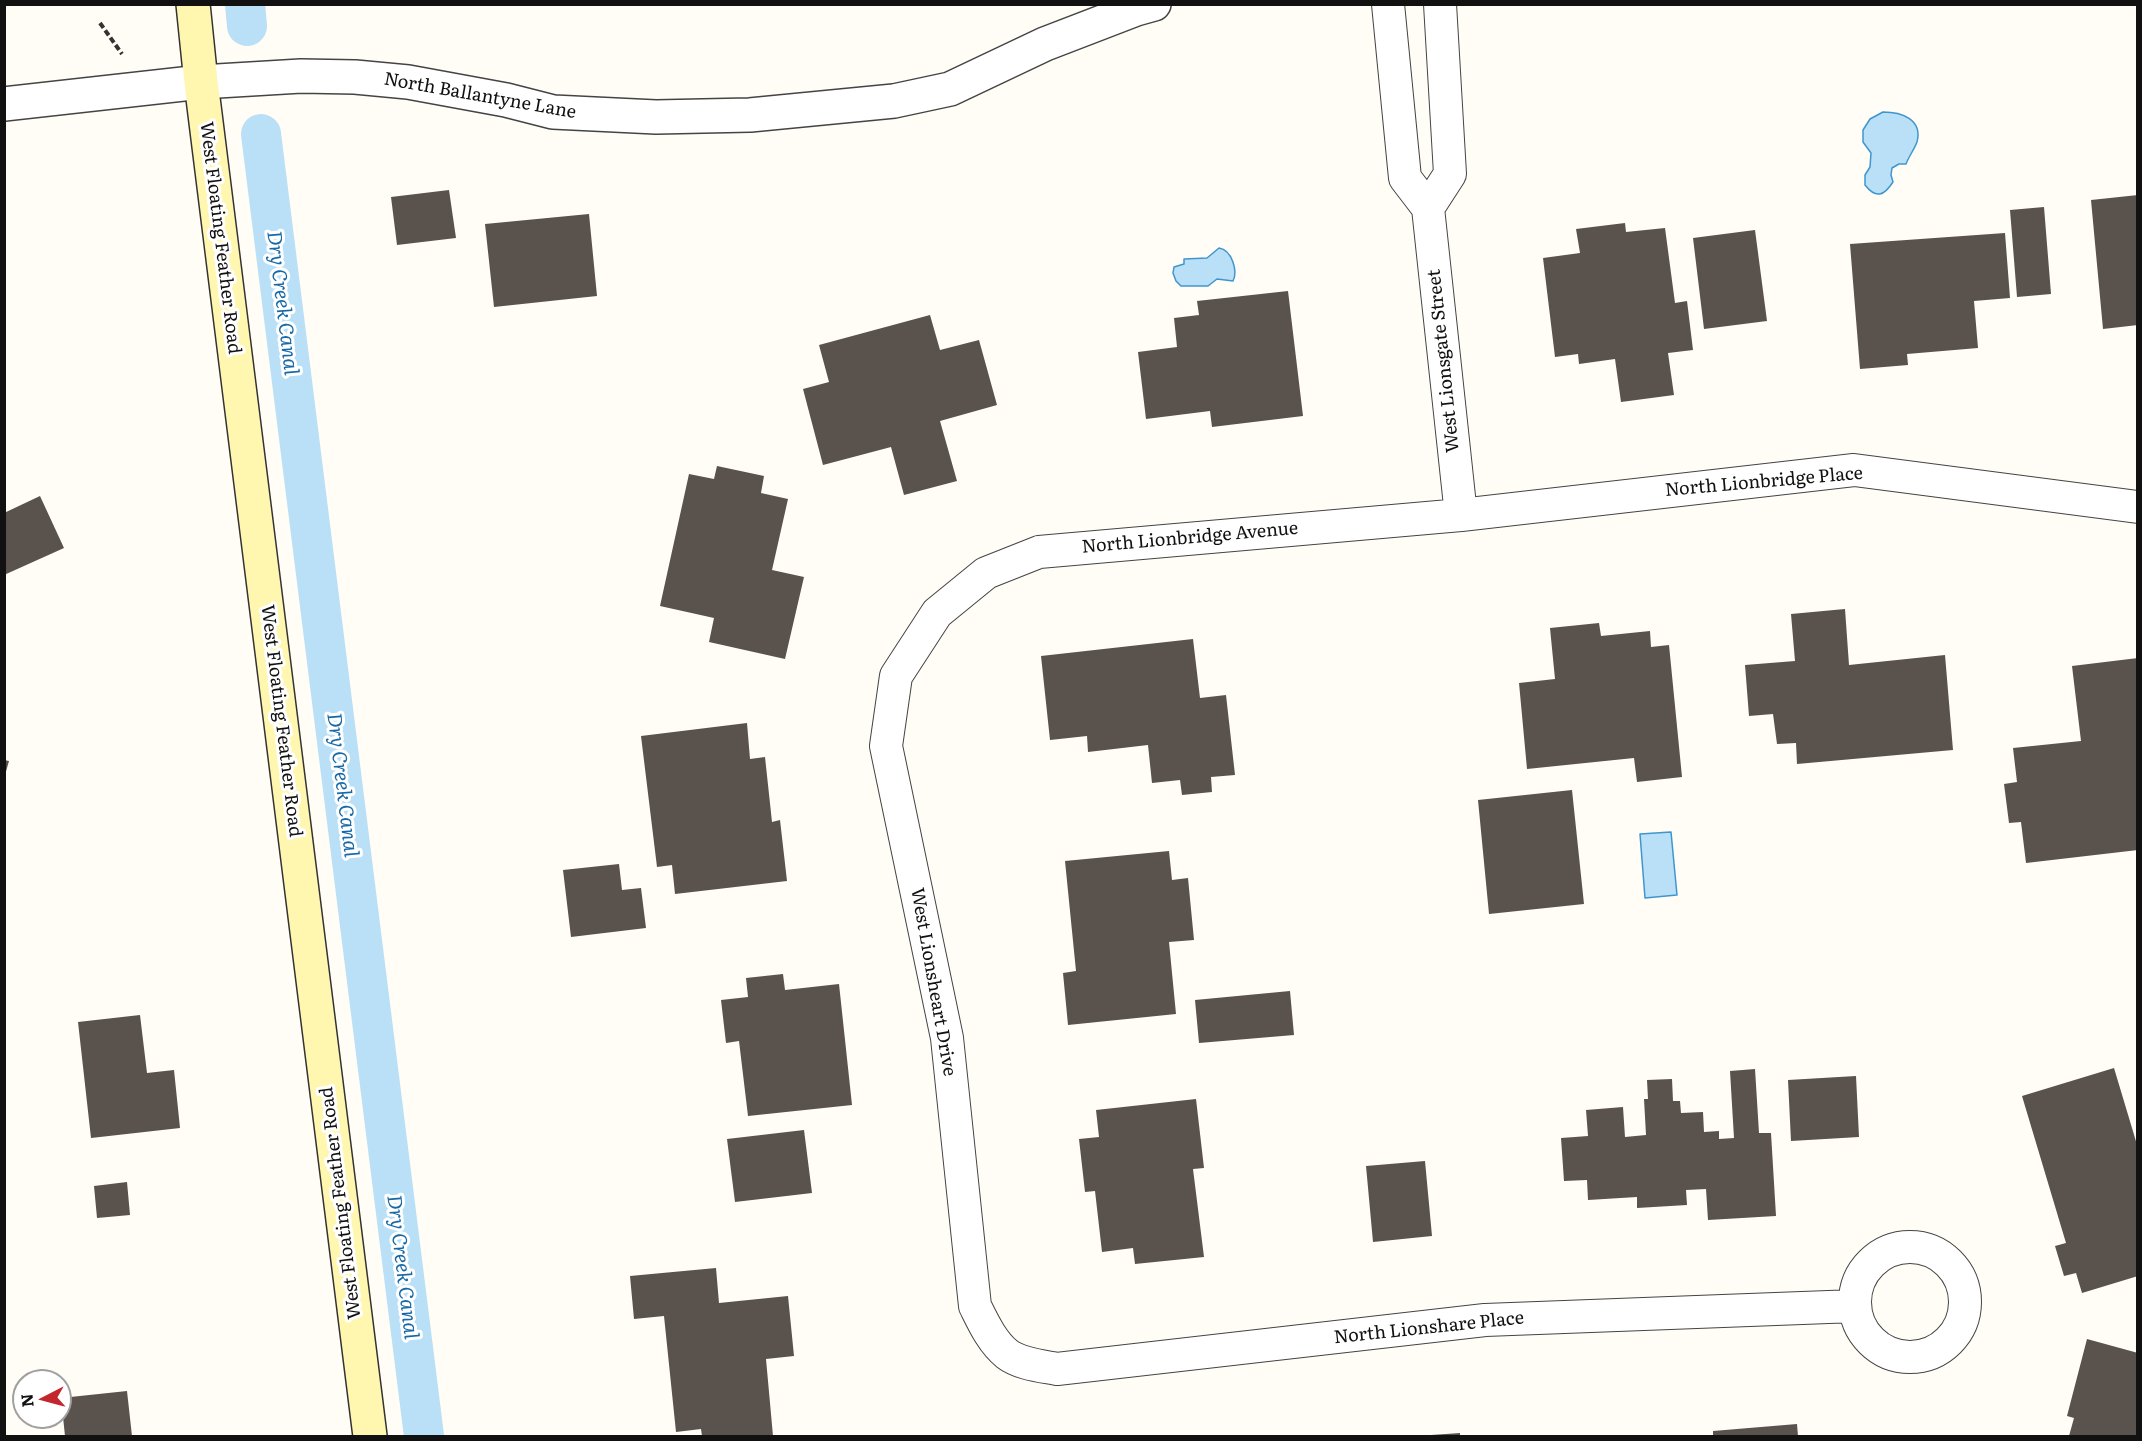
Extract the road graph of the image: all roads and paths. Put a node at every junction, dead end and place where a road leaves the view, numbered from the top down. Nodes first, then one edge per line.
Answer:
1 (193, 4) edge
2 (1154, 4) edge
3 (1388, 4) edge
4 (1440, 4) edge
5 (100, 23) dead end
6 (127, 62) dead end
7 (201, 82) junction
8 (4, 104) edge
9 (1428, 208) junction
10 (2138, 507) edge
11 (1461, 515) junction
12 (937, 614) joint
13 (1855, 1306) dead end
14 (1007, 1354) joint
15 (370, 1437) edge

1 - 7 main road, West Floating Feather Road
2 - 7 street, North Ballantyne Lane
3 - 9 street
4 - 9 street
5 - 6 path
7 - 8 street, North Ballantyne Lane
7 - 15 main road, West Floating Feather Road
9 - 11 street, West Lionsgate Street
10 - 11 street, North Lionbridge Place
11 - 12 street, North Lionbridge Avenue
12 - 14 street, West Lionsheart Drive
13 - 14 street, North Lionshare Place

